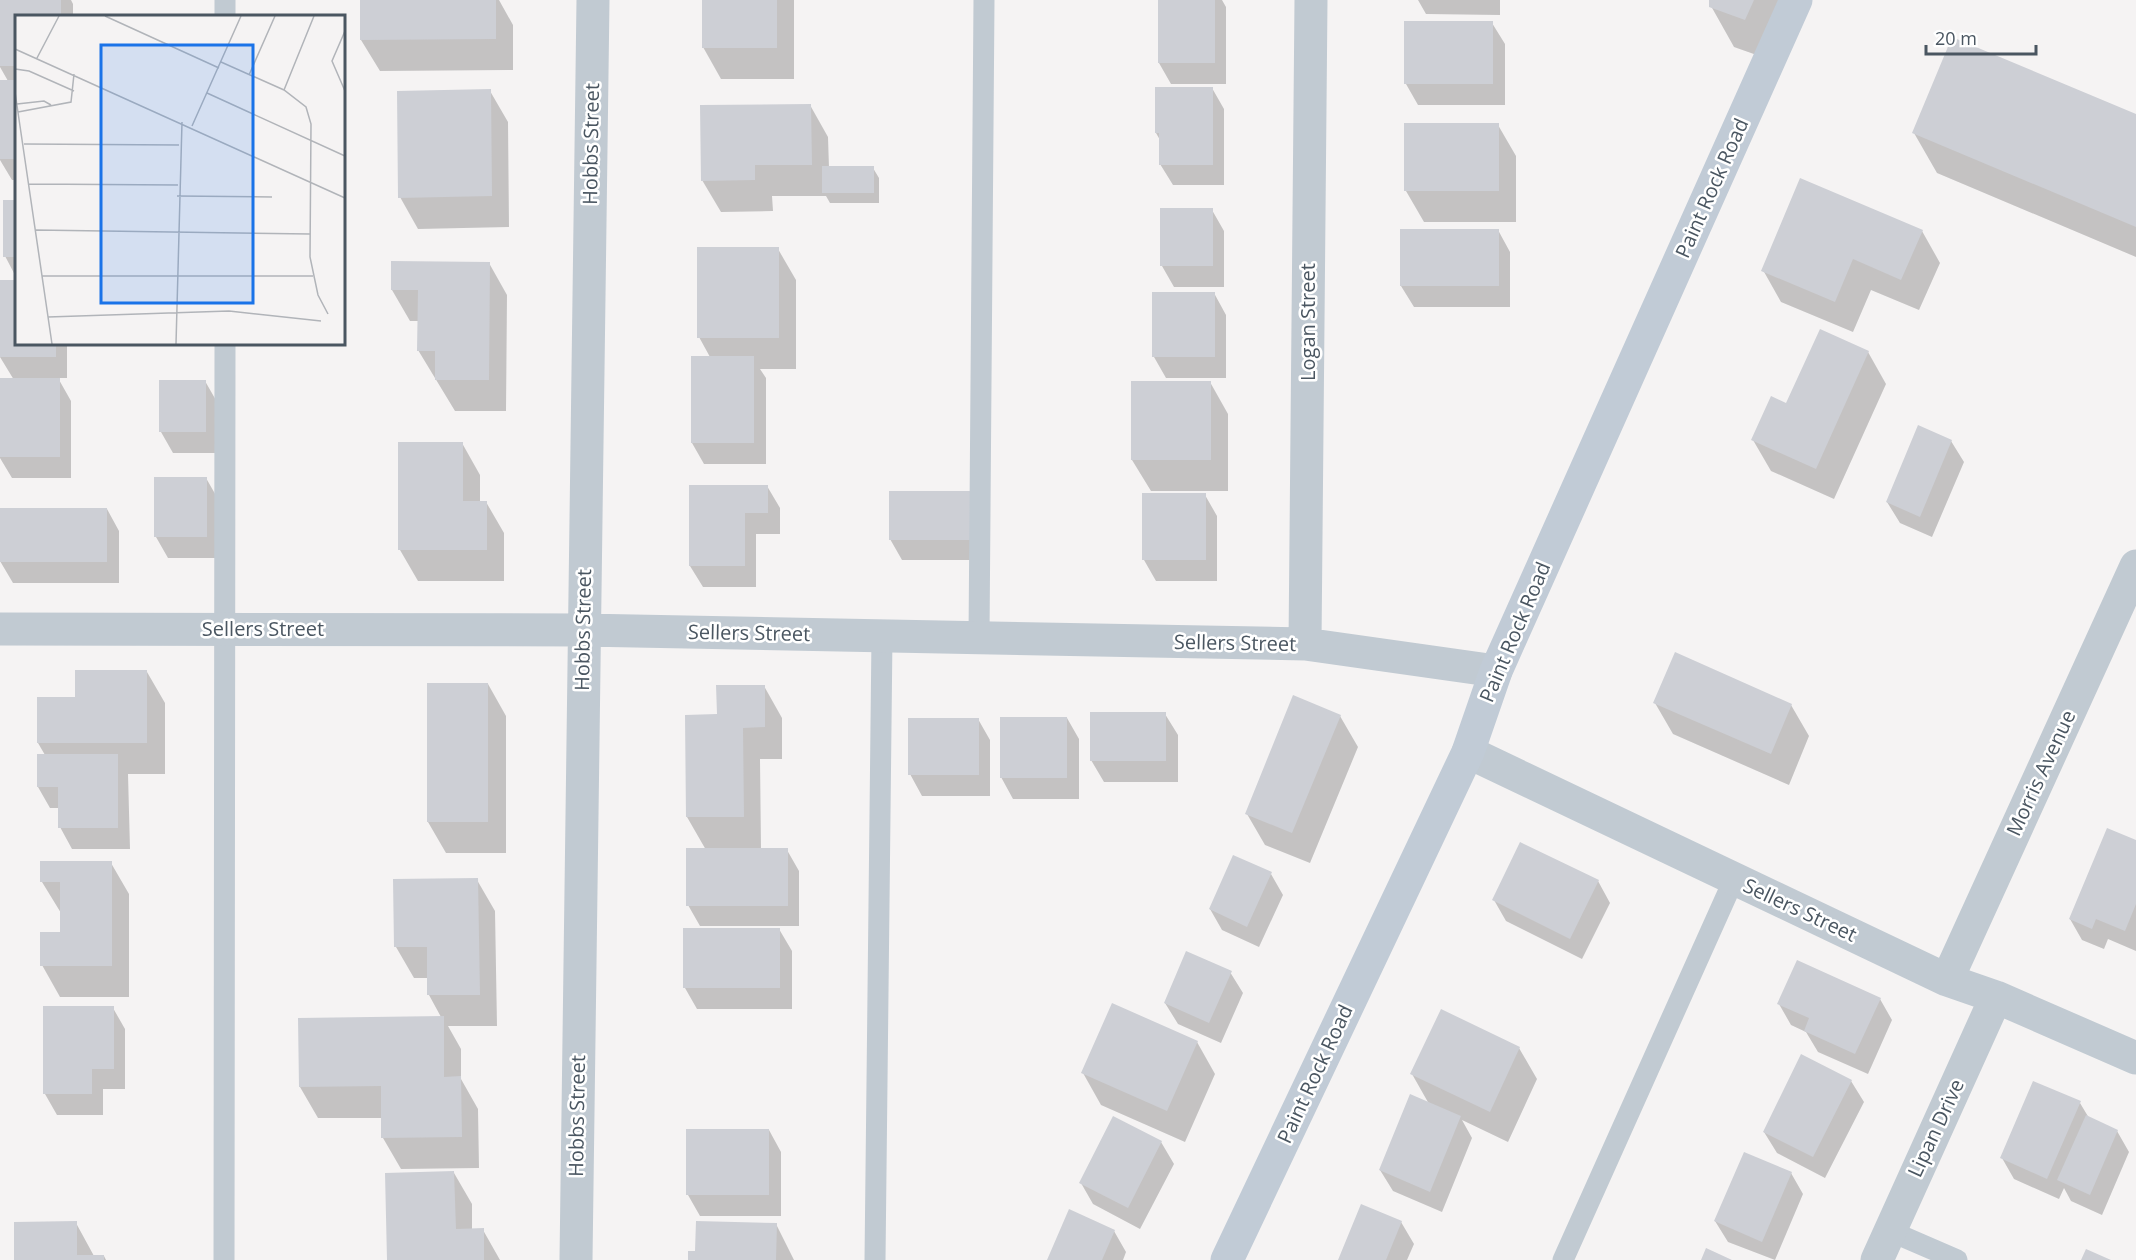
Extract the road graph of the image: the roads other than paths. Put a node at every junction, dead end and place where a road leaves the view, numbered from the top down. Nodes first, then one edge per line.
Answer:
1 (593, 0) edge
2 (984, 0) edge
3 (1311, 0) edge
4 (1796, 0) edge
5 (225, 345) edge
6 (2136, 566) edge
7 (0, 629) edge
8 (225, 629) junction
9 (583, 630) junction
10 (882, 636) junction
11 (979, 638) junction
12 (1305, 644) junction
13 (1496, 671) junction
14 (1468, 752) junction
15 (1734, 879) junction
16 (1947, 980) junction
17 (1996, 997) junction
18 (2136, 1058) edge
19 (1890, 1231) junction
20 (224, 1260) edge
21 (576, 1260) edge
22 (875, 1260) edge
23 (1227, 1260) edge
24 (1563, 1260) edge
25 (1876, 1260) edge
26 (1957, 1260) edge

1 - 9 street, Hobbs Street
2 - 11 lane
3 - 12 street, Logan Street
4 - 13 main road, Paint Rock Road
5 - 8 lane
6 - 16 street, Morris Avenue
7 - 8 street, Sellers Street
8 - 9 street, Sellers Street
8 - 20 lane
9 - 10 street, Sellers Street
9 - 21 street, Hobbs Street
10 - 11 street, Sellers Street
10 - 22 lane
11 - 12 street, Sellers Street
12 - 13 street, Sellers Street
13 - 14 main road, Paint Rock Road
14 - 15 street, Sellers Street
14 - 23 main road, Paint Rock Road
15 - 16 street, Sellers Street
15 - 24 lane
16 - 17 street, Sellers Street
17 - 18 street, Sellers Street
17 - 19 street, Lipan Drive
19 - 25 street, Lipan Drive
19 - 26 lane

